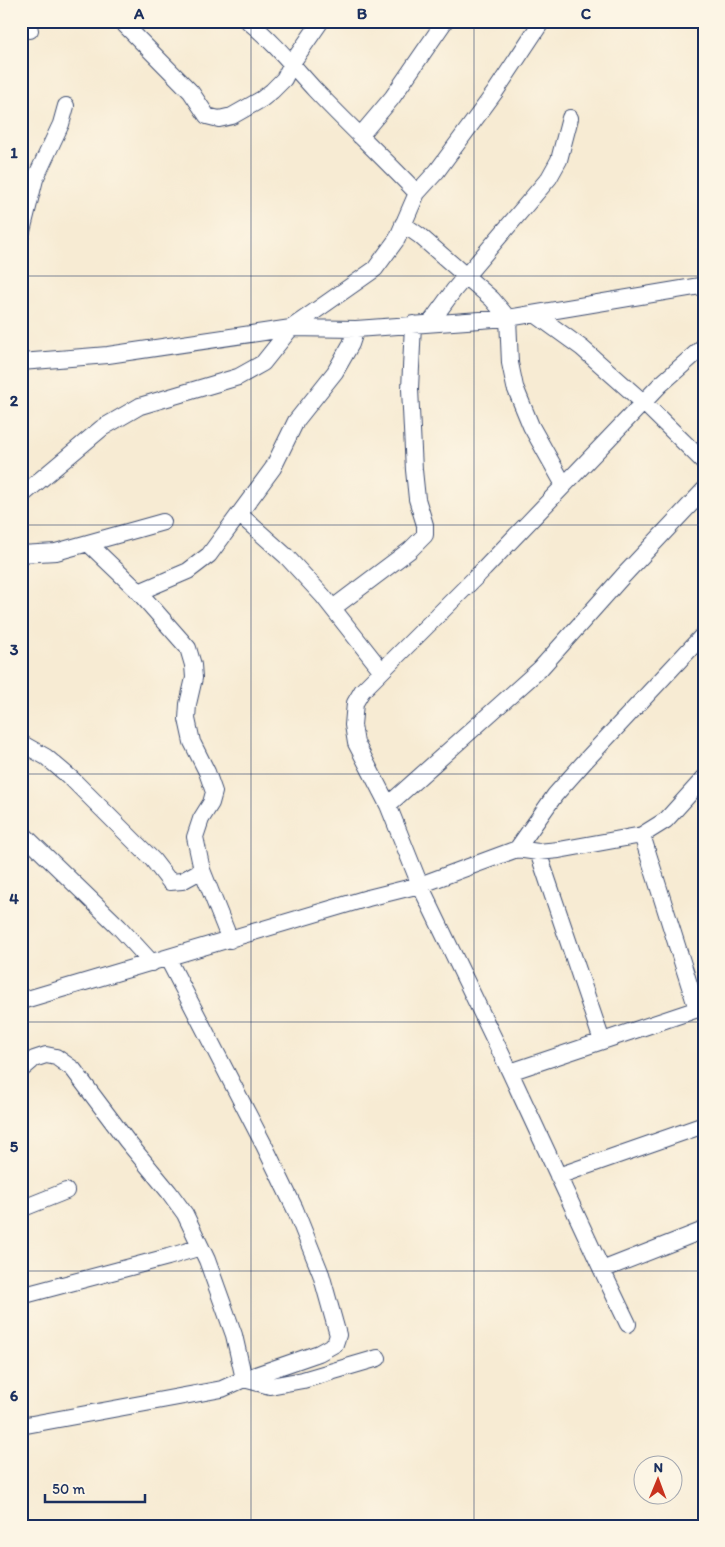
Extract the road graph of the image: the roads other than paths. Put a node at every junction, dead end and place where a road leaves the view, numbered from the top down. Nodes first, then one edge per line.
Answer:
1 (121, 21) edge
2 (248, 21) edge
3 (321, 21) edge
4 (445, 21) edge
5 (542, 21) edge
6 (292, 63) junction
7 (66, 106) dead end
8 (570, 118) dead end
9 (360, 136) junction
10 (417, 193) junction
11 (26, 195) edge
12 (403, 224) junction
13 (21, 235) edge
14 (466, 277) junction
15 (702, 284) edge
16 (535, 314) junction
17 (508, 318) junction
18 (430, 323) junction
19 (413, 324) junction
20 (291, 328) junction
21 (356, 329) junction
22 (704, 346) edge
23 (21, 362) edge
24 (644, 403) junction
25 (704, 462) edge
26 (564, 486) junction
27 (704, 490) edge
28 (21, 496) edge
29 (239, 514) junction
30 (163, 522) dead end
31 (88, 543) junction
32 (21, 554) edge
33 (139, 592) junction
34 (333, 608) junction
35 (704, 634) edge
36 (382, 671) junction
37 (21, 743) edge
38 (704, 778) edge
39 (388, 805) junction
40 (21, 832) edge
41 (642, 835) junction
42 (517, 849) junction
43 (538, 852) junction
44 (202, 870) junction
45 (420, 885) junction
46 (230, 940) junction
47 (168, 958) junction
48 (152, 963) junction
49 (21, 1001) edge
50 (700, 1008) edge
51 (602, 1041) junction
52 (21, 1070) edge
53 (510, 1072) junction
54 (704, 1125) edge
55 (558, 1176) junction
56 (66, 1191) dead end
57 (21, 1209) edge
58 (704, 1230) edge
59 (200, 1247) junction
60 (602, 1270) junction
61 (21, 1296) edge
62 (628, 1324) dead end
63 (378, 1358) dead end
64 (244, 1379) junction
65 (21, 1426) edge

1 - 6 street
2 - 6 street
3 - 6 street
4 - 9 street
5 - 10 street
6 - 9 street
7 - 11 street
8 - 14 street
9 - 10 street
10 - 12 street
11 - 13 street
12 - 14 street
12 - 20 street
14 - 17 street
14 - 18 street
15 - 16 street
16 - 17 street
16 - 24 street
17 - 18 street
17 - 26 street
18 - 19 street
19 - 21 street
19 - 34 street
20 - 21 street
20 - 23 street
20 - 28 street
21 - 29 street
22 - 24 street
24 - 25 street
24 - 26 street
26 - 36 street
27 - 39 street
29 - 33 street
29 - 34 street
30 - 31 street
31 - 32 street
31 - 33 street
33 - 44 street
34 - 36 street
35 - 42 street
36 - 39 street
37 - 44 street
38 - 41 street
39 - 45 street
40 - 48 street
41 - 43 street
41 - 50 street
42 - 43 street
42 - 45 street
43 - 51 street
44 - 46 street
45 - 46 street
45 - 53 street
46 - 47 street
47 - 48 street
47 - 64 street
48 - 49 street
50 - 51 street
51 - 53 street
52 - 59 street
53 - 55 street
54 - 55 street
55 - 60 street
56 - 57 street
58 - 60 street
59 - 61 street
59 - 64 street
60 - 62 street
63 - 64 street
64 - 65 street

